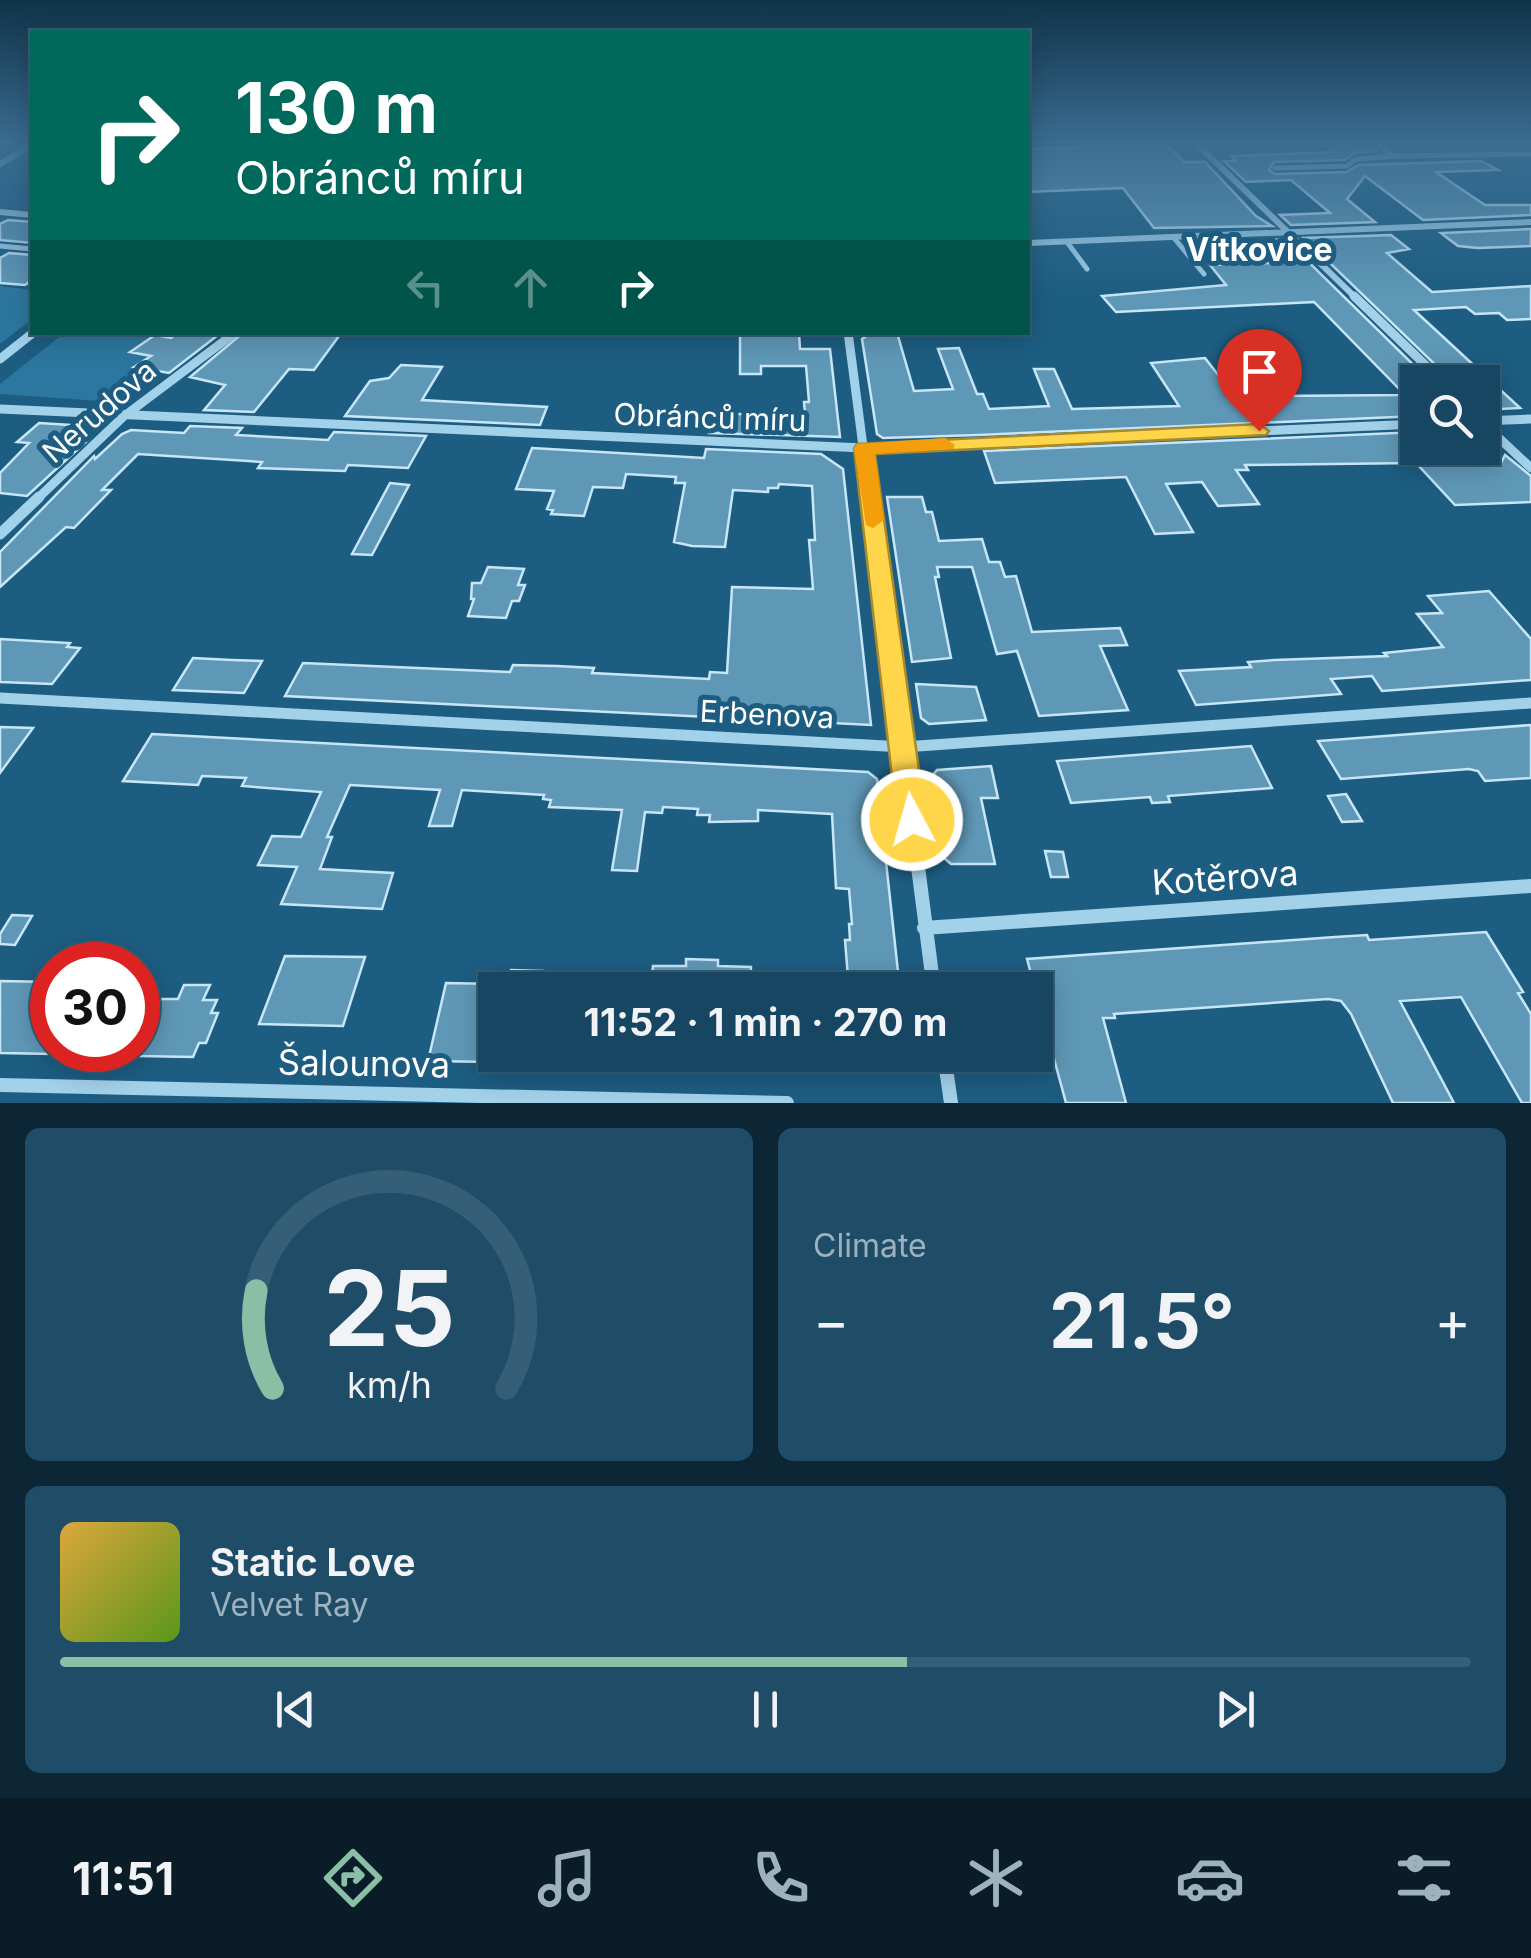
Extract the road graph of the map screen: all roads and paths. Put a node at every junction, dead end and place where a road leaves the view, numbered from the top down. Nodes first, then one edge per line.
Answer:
1 (1250, 194) edge
2 (0, 212) edge
3 (30, 215) edge
4 (1531, 222) edge
5 (1291, 233) junction
6 (1174, 238) junction
7 (1068, 242) junction
8 (1030, 243) edge
9 (0, 246) edge
10 (30, 249) edge
11 (1087, 269) dead end
12 (1204, 274) dead end
13 (30, 335) edge
14 (232, 335) edge
15 (848, 335) edge
16 (0, 358) edge
17 (1426, 365) edge
18 (0, 409) edge
19 (124, 417) junction
20 (1531, 419) edge
21 (1500, 420) edge
22 (1400, 425) edge
23 (1500, 438) edge
24 (864, 448) junction
25 (1531, 468) edge
26 (0, 534) edge
27 (0, 698) edge
28 (1531, 703) edge
29 (904, 747) junction
30 (1531, 886) edge
31 (924, 928) junction
32 (931, 972) edge
33 (946, 1072) edge
34 (0, 1084) edge
35 (788, 1103) edge
36 (951, 1103) edge

1 - 5 street
2 - 3 street
4 - 5 street
5 - 6 street
5 - 17 street
6 - 7 street
6 - 12 lane
7 - 8 street
7 - 11 lane
9 - 10 lane
13 - 16 street
14 - 19 street, Nerudova
15 - 24 street
18 - 19 street, Obránců míru
19 - 24 street, Obránců míru
19 - 26 street, Nerudova
20 - 21 street
22 - 24 street, Obránců míru
23 - 25 street
24 - 29 street
27 - 29 street, Erbenova
28 - 29 street, Erbenova
29 - 31 street
30 - 31 street, Kotěrova
31 - 32 street
33 - 36 street
34 - 35 street, Šalounova

